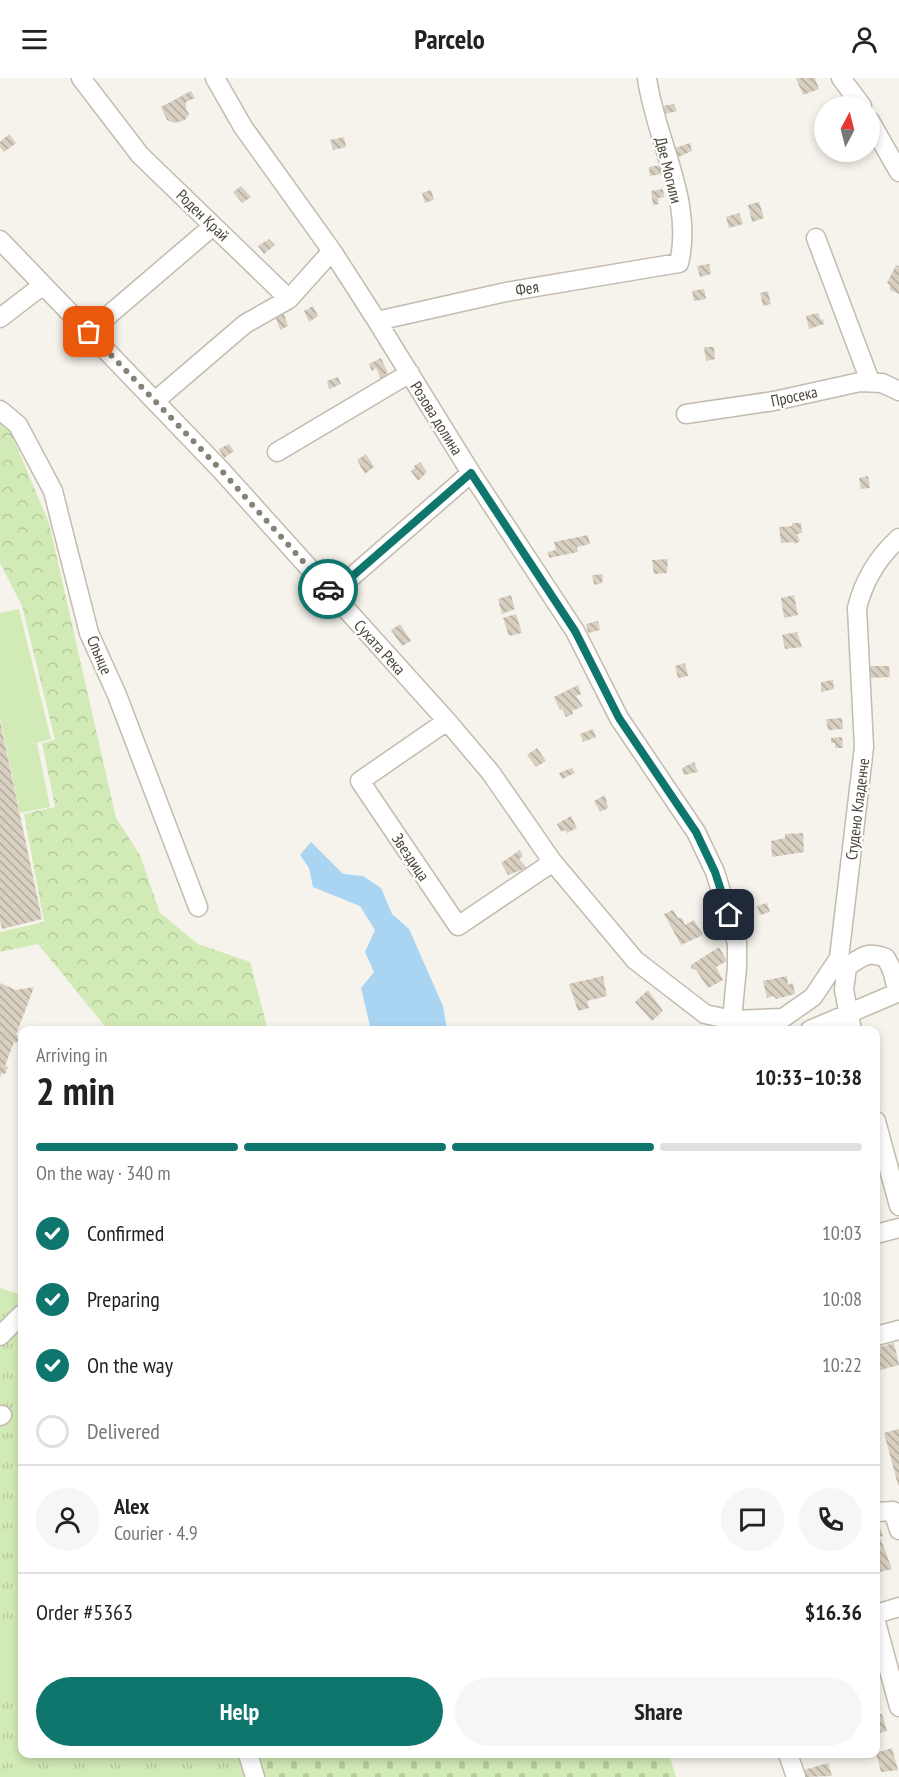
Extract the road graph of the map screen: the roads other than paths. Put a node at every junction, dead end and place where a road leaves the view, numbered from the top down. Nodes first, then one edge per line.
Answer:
1 (81, 78) edge
2 (215, 78) edge
3 (646, 78) edge
4 (841, 78) edge
5 (854, 96) edge
6 (880, 139) edge
7 (899, 172) edge
8 (213, 226) junction
9 (816, 238) dead end
10 (0, 240) edge
11 (332, 251) junction
12 (679, 263) joint
13 (43, 285) junction
14 (289, 299) junction
15 (0, 318) edge
16 (377, 321) junction
17 (89, 332) junction
18 (410, 374) junction
19 (870, 381) junction
20 (899, 391) edge
21 (154, 401) junction
22 (0, 410) edge
23 (687, 414) dead end
24 (277, 452) dead end
25 (471, 473) junction
26 (899, 538) edge
27 (332, 594) junction
28 (447, 721) junction
29 (553, 862) junction
30 (198, 907) dead end
31 (843, 962) junction
32 (898, 992) edge
33 (850, 1022) edge
34 (732, 1025) edge
35 (830, 1026) edge
36 (880, 1138) edge
37 (899, 1206) edge
38 (899, 1228) edge
39 (880, 1233) edge
40 (18, 1318) edge
41 (899, 1330) edge
42 (880, 1335) edge
43 (0, 1336) edge
44 (889, 1511) edge
45 (899, 1530) edge
46 (899, 1608) edge
47 (880, 1612) edge
48 (880, 1626) edge
49 (899, 1707) edge
50 (249, 1758) edge
51 (789, 1758) edge
52 (255, 1777) edge
53 (796, 1777) edge

1 - 8 street, Роден Край
2 - 11 street, Розова долина
3 - 12 street, Две Могили
4 - 5 street
6 - 7 street
8 - 14 street, Роден Край
8 - 17 street
9 - 19 street
10 - 13 street, Сухата Река
11 - 14 street
11 - 16 street, Розова долина
12 - 16 street, Фея
13 - 15 street
13 - 17 street, Сухата Река
14 - 21 street
16 - 18 street, Розова долина
17 - 21 street, Сухата Река
18 - 24 street
18 - 25 street, Розова долина
19 - 20 street, Просека
19 - 23 street, Просека
21 - 27 street, Сухата Река
22 - 30 street, Слънце
25 - 27 street
25 - 34 street, Розова долина
26 - 31 street, Студено Кладенче
27 - 28 street, Сухата Река
28 - 29 street, Сухата Река
28 - 29 street, Звездица
29 - 34 street, Сухата Река
31 - 32 street
31 - 33 street
31 - 34 street, Студено Кладенче
32 - 33 street
33 - 35 street
36 - 37 street
38 - 39 street
40 - 43 street
41 - 42 street
44 - 45 street
46 - 47 street
48 - 49 street
50 - 52 street
51 - 53 street

